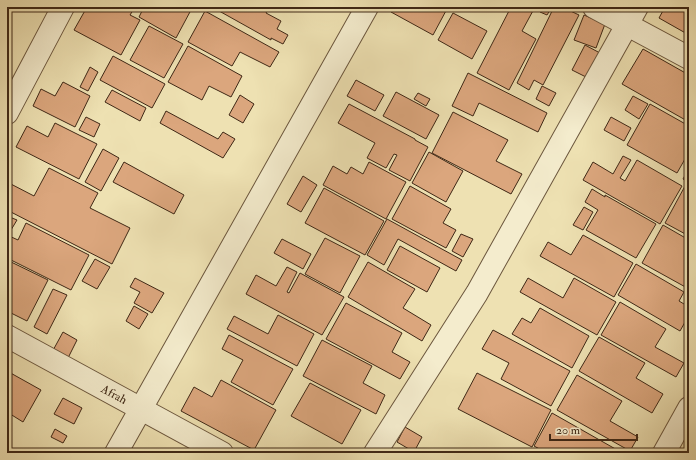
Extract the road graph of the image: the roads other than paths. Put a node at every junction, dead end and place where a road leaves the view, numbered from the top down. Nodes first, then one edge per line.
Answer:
1 (63, 7) edge
2 (367, 7) edge
3 (594, 7) edge
4 (632, 16) edge
5 (689, 58) edge
6 (7, 113) edge
7 (7, 336) edge
8 (689, 408) edge
9 (140, 409) junction
10 (116, 453) edge
11 (222, 453) edge
12 (375, 453) edge
13 (664, 453) edge

1 - 6 street
2 - 9 street
3 - 4 street
4 - 5 street
4 - 12 street
7 - 9 street, Afrah
8 - 13 street
9 - 10 street
9 - 11 street, Afrah

